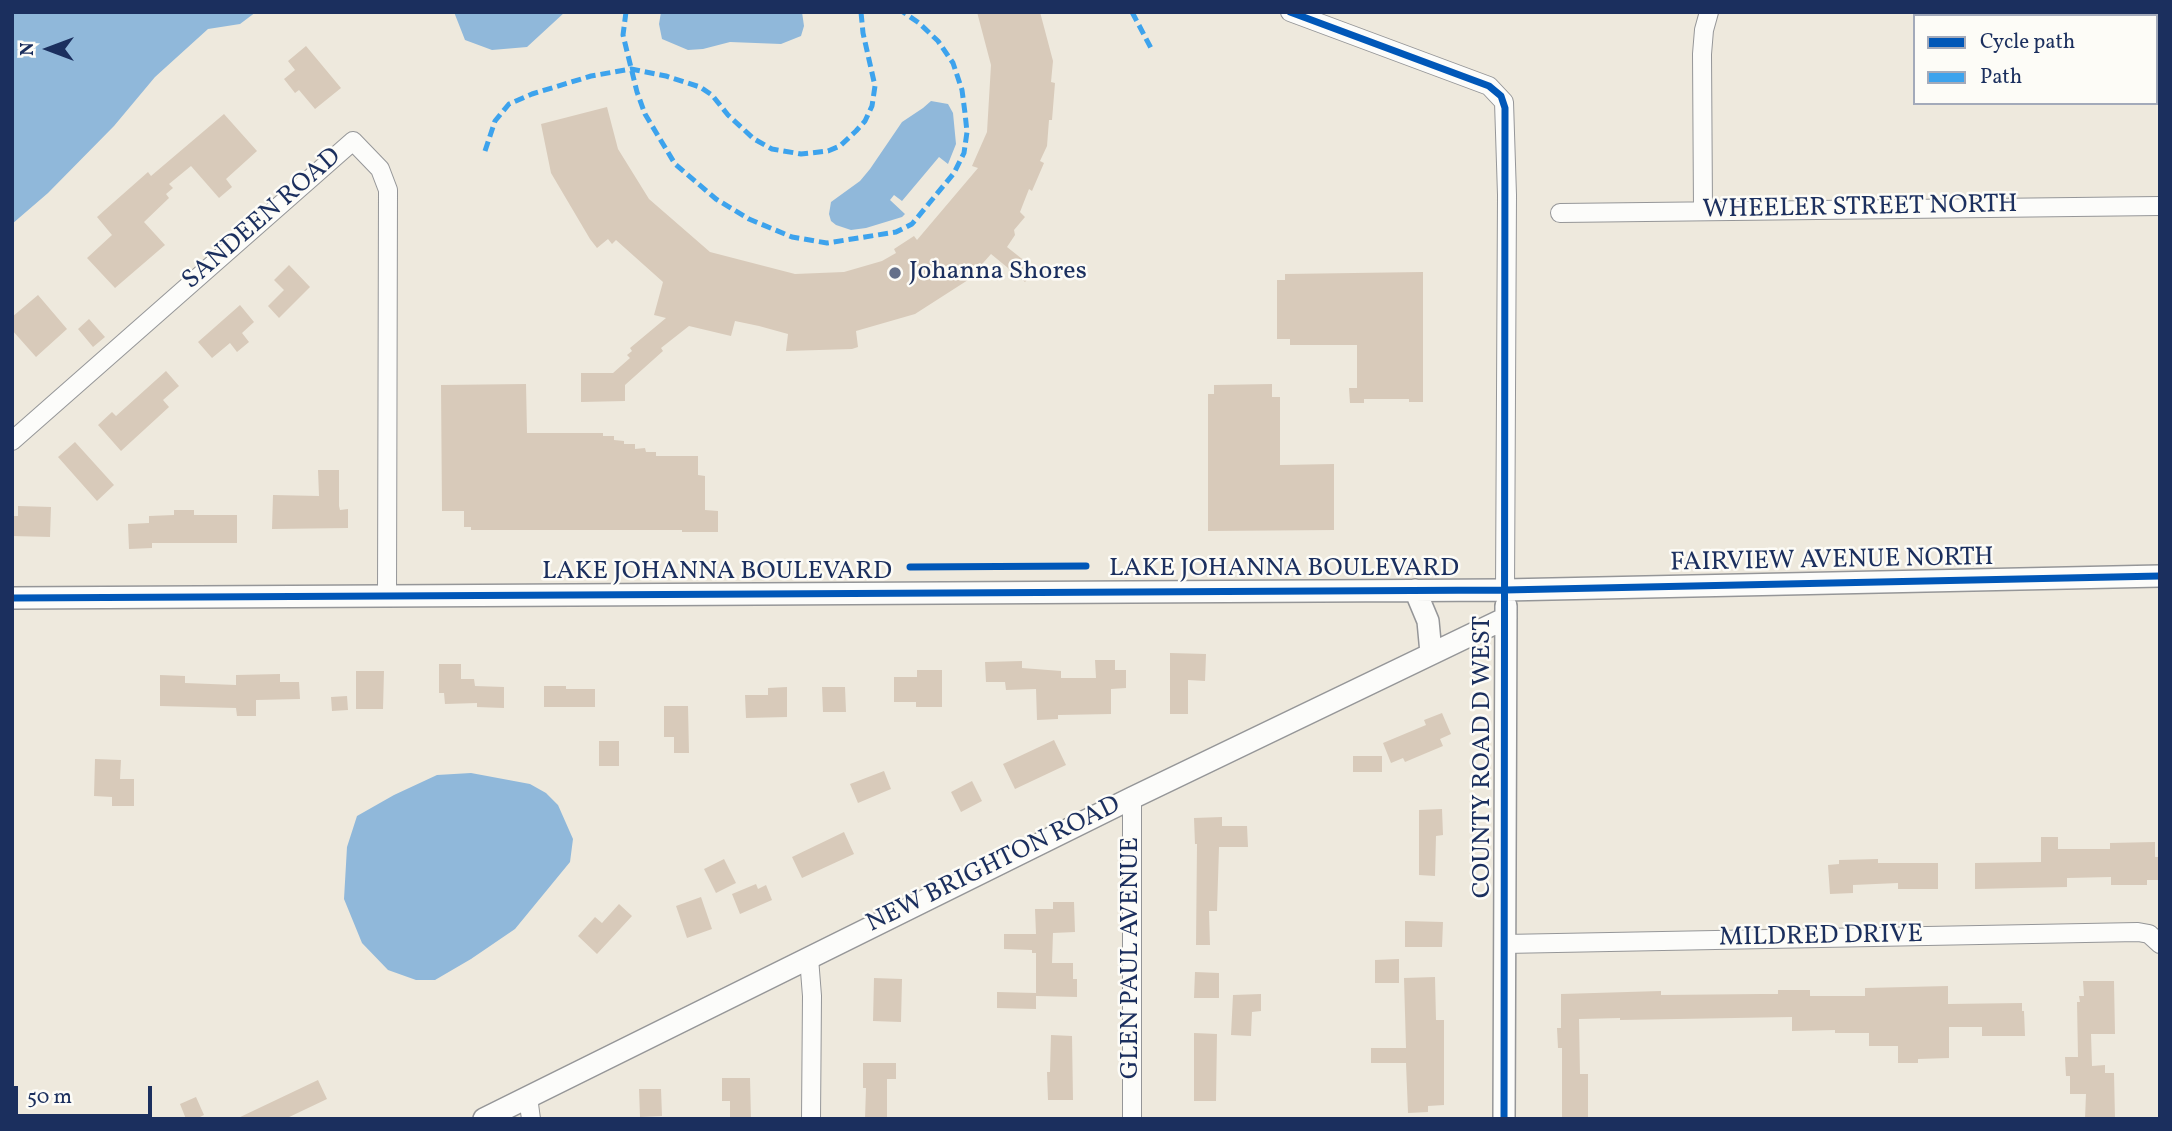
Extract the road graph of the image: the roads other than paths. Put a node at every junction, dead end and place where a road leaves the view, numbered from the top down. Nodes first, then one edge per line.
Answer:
1 (1290, 12) edge
2 (1709, 12) edge
3 (2160, 206) edge
4 (1703, 210) junction
5 (1560, 213) dead end
6 (12, 441) edge
7 (2160, 576) edge
8 (1415, 590) junction
9 (1505, 590) junction
10 (387, 595) junction
11 (12, 598) edge
12 (1506, 618) junction
13 (1431, 653) junction
14 (1132, 798) junction
15 (1504, 944) junction
16 (2160, 944) edge
17 (809, 958) junction
18 (528, 1097) junction
19 (484, 1119) edge
20 (531, 1119) edge
21 (811, 1119) edge
22 (1132, 1119) edge
23 (1504, 1119) edge

1 - 9 street, COUNTY ROAD D WEST
2 - 4 street
3 - 4 street, WHEELER STREET NORTH
4 - 5 street, WHEELER STREET NORTH
6 - 10 street, SANDEEN ROAD
7 - 9 street, FAIRVIEW AVENUE NORTH
8 - 9 street, LAKE JOHANNA BOULEVARD
8 - 10 street, LAKE JOHANNA BOULEVARD
8 - 13 street
9 - 12 street, COUNTY ROAD D WEST
10 - 11 street, LAKE JOHANNA BOULEVARD
12 - 13 street, NEW BRIGHTON ROAD
12 - 15 street, COUNTY ROAD D WEST
13 - 14 street, NEW BRIGHTON ROAD
14 - 17 street, NEW BRIGHTON ROAD
14 - 22 street, GLEN PAUL AVENUE
15 - 16 street, MILDRED DRIVE
15 - 23 street, COUNTY ROAD D WEST
17 - 18 street, NEW BRIGHTON ROAD
17 - 21 street
18 - 19 street, NEW BRIGHTON ROAD
18 - 20 street

